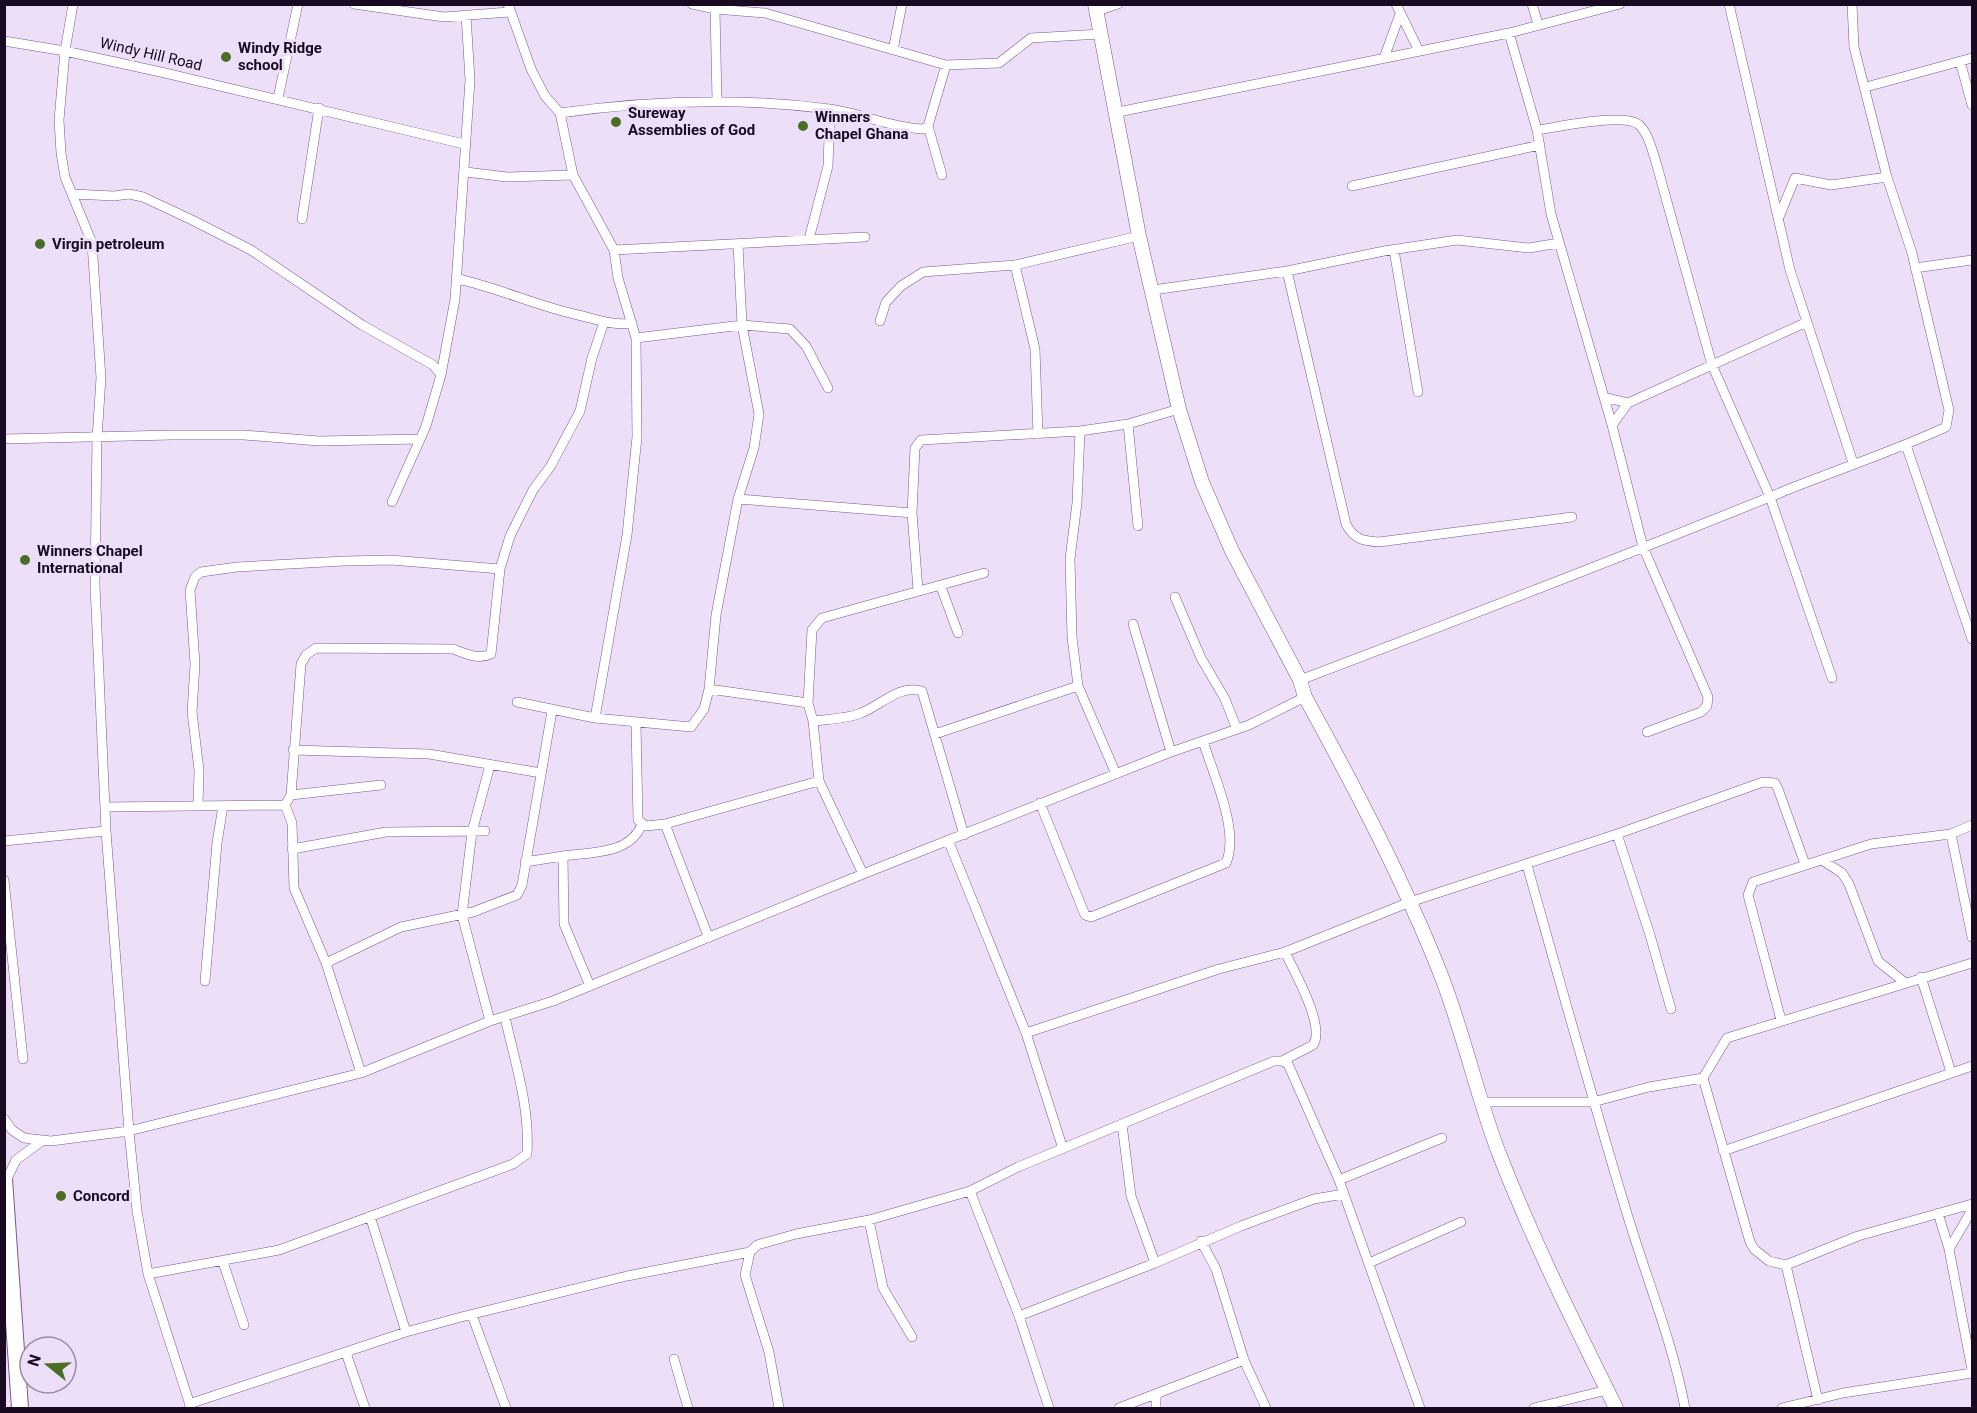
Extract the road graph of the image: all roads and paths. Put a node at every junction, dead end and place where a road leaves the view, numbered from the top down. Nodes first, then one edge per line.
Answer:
1 (73, 4) edge
2 (298, 4) edge
3 (354, 4) edge
4 (692, 4) edge
5 (902, 4) edge
6 (1118, 4) edge
7 (1532, 4) edge
8 (1620, 4) edge
9 (1730, 4) edge
10 (1852, 4) edge
11 (404, 8) edge
12 (508, 8) edge
13 (1096, 8) edge
14 (715, 9) junction
15 (1398, 9) edge
16 (465, 15) junction
17 (1538, 24) junction
18 (1509, 33) junction
19 (1101, 34) junction
20 (4, 41) edge
21 (893, 50) junction
22 (65, 51) junction
23 (1419, 51) junction
24 (1384, 58) junction
25 (1972, 58) edge
26 (1960, 61) junction
27 (946, 65) junction
28 (1866, 87) junction
29 (278, 98) junction
30 (717, 100) junction
31 (1972, 105) edge
32 (320, 108) junction
33 (830, 109) junction
34 (560, 112) junction
35 (1118, 112) junction
36 (928, 126) junction
37 (1537, 130) junction
38 (464, 144) junction
39 (1540, 145) junction
40 (466, 172) junction
41 (573, 175) junction
42 (942, 175) dead end
43 (1887, 177) junction
44 (1352, 186) dead end
45 (73, 194) junction
46 (1779, 217) junction
47 (302, 219) dead end
48 (1139, 236) junction
49 (865, 237) dead end
50 (809, 239) junction
51 (1559, 243) junction
52 (738, 245) junction
53 (614, 250) junction
54 (1394, 250) junction
55 (1972, 260) edge
56 (1015, 265) junction
57 (1915, 268) junction
58 (1287, 271) junction
59 (458, 279) junction
60 (1153, 290) junction
61 (880, 321) dead end
62 (604, 322) junction
63 (1807, 322) junction
64 (632, 324) junction
65 (742, 325) junction
66 (636, 338) junction
67 (1712, 364) junction
68 (441, 375) junction
69 (828, 388) dead end
70 (1418, 392) dead end
71 (1605, 397) junction
72 (1628, 402) junction
73 (1179, 409) junction
74 (1128, 424) junction
75 (1612, 424) junction
76 (1080, 431) junction
77 (1038, 434) junction
78 (97, 438) junction
79 (4, 439) edge
80 (420, 439) junction
81 (1906, 445) junction
82 (1853, 463) junction
83 (1770, 497) junction
84 (738, 499) junction
85 (392, 502) dead end
86 (912, 513) junction
87 (1572, 517) dead end
88 (1137, 526) dead end
89 (1643, 547) junction
90 (500, 569) junction
91 (984, 573) dead end
92 (941, 587) junction
93 (918, 590) junction
94 (1175, 597) dead end
95 (1972, 607) edge
96 (1962, 610) junction
97 (1133, 624) dead end
98 (958, 633) dead end
99 (1972, 639) edge
100 (1833, 678) dead end
101 (1300, 680) junction
102 (1078, 686) junction
103 (709, 689) junction
104 (1305, 697) junction
105 (517, 702) dead end
106 (808, 703) junction
107 (552, 711) junction
108 (595, 718) junction
109 (813, 721) junction
110 (636, 723) junction
111 (1236, 727) junction
112 (1647, 732) dead end
113 (935, 734) junction
114 (1203, 741) junction
115 (292, 750) junction
116 (1171, 752) junction
117 (490, 765) junction
118 (540, 772) junction
119 (1116, 774) junction
120 (819, 781) junction
121 (381, 784) dead end
122 (291, 795) junction
123 (1040, 803) junction
124 (198, 805) junction
125 (285, 805) junction
126 (223, 806) junction
127 (105, 807) junction
128 (642, 824) junction
129 (665, 824) junction
130 (1972, 825) edge
131 (106, 831) junction
132 (485, 831) dead end
133 (472, 832) junction
134 (1617, 834) junction
135 (1952, 834) junction
136 (964, 835) junction
137 (948, 840) junction
138 (4, 841) edge
139 (292, 849) junction
140 (563, 856) junction
141 (1822, 860) junction
142 (525, 862) junction
143 (1805, 864) junction
144 (1527, 865) junction
145 (863, 874) junction
146 (4, 880) edge
147 (1410, 902) junction
148 (462, 915) junction
149 (708, 936) junction
150 (1972, 937) edge
151 (1285, 952) junction
152 (326, 963) junction
153 (1972, 963) edge
154 (1921, 977) junction
155 (205, 981) dead end
156 (1904, 982) junction
157 (590, 986) junction
158 (1671, 1010) dead end
159 (504, 1017) junction
160 (1781, 1020) junction
161 (490, 1021) junction
162 (1026, 1033) junction
163 (23, 1059) dead end
164 (1282, 1061) junction
165 (1972, 1066) edge
166 (1951, 1072) junction
167 (361, 1073) junction
168 (1703, 1078) junction
169 (1481, 1102) junction
170 (1593, 1102) junction
171 (4, 1119) edge
172 (1122, 1124) junction
173 (129, 1131) junction
174 (1442, 1138) dead end
175 (42, 1141) junction
176 (1064, 1149) junction
177 (1723, 1151) junction
178 (4, 1179) edge
179 (1339, 1180) junction
180 (5, 1184) edge
181 (970, 1191) junction
182 (1344, 1194) junction
183 (1972, 1204) edge
184 (1972, 1210) edge
185 (1938, 1213) junction
186 (370, 1216) junction
187 (868, 1220) junction
188 (1461, 1222) dead end
189 (1201, 1241) junction
190 (1949, 1249) junction
191 (750, 1252) junction
192 (223, 1262) junction
193 (1155, 1263) junction
194 (1370, 1263) junction
195 (1786, 1265) junction
196 (148, 1274) junction
197 (472, 1315) junction
198 (1019, 1316) junction
199 (244, 1325) dead end
200 (406, 1332) junction
201 (912, 1337) dead end
202 (346, 1353) junction
203 (674, 1359) dead end
204 (1244, 1360) junction
205 (1972, 1372) edge
206 (1607, 1390) junction
207 (1156, 1396) junction
208 (1818, 1400) junction
209 (190, 1406) edge
210 (20, 1408) edge
211 (365, 1408) edge
212 (507, 1408) edge
213 (688, 1408) edge
214 (779, 1408) edge
215 (1049, 1408) edge
216 (1119, 1408) edge
217 (1156, 1408) edge
218 (1266, 1408) edge
219 (1420, 1408) edge
220 (1533, 1408) edge
221 (1616, 1408) edge
222 (1685, 1408) edge
223 (1782, 1408) edge

1 - 22 street
2 - 29 street
3 - 11 street
4 - 14 street
5 - 21 street
6 - 13 street
7 - 17 street
8 - 17 street
9 - 46 street
10 - 28 street
11 - 16 street
12 - 16 street
12 - 34 street
13 - 19 street
14 - 21 street
14 - 30 street
15 - 23 street
15 - 24 street
16 - 38 street
17 - 18 street
18 - 23 street
18 - 37 street
19 - 27 street
19 - 35 street
20 - 22 street, Windy Hill Road
21 - 27 street
22 - 29 street, Windy Hill Road
22 - 45 street
23 - 24 street
24 - 35 street
25 - 26 street
26 - 28 street
26 - 31 street
27 - 36 street
28 - 43 street
29 - 32 street, Windy Hill Road
30 - 33 street
30 - 34 street
32 - 38 street, Windy Hill Road
32 - 47 street
33 - 36 street
33 - 50 street
34 - 41 street
35 - 48 street
36 - 42 street
37 - 39 street
37 - 67 street
38 - 40 street
39 - 44 street
39 - 51 street
40 - 41 street
40 - 59 street
41 - 53 street
43 - 46 street
43 - 57 street
45 - 68 street
45 - 78 street
46 - 63 street
48 - 56 street
48 - 60 street
49 - 50 street
50 - 52 street
51 - 54 street
51 - 71 street
52 - 53 street
52 - 65 street
53 - 64 street
54 - 58 street
54 - 70 street
55 - 57 street
56 - 61 street
56 - 77 street
57 - 81 street
58 - 60 street
58 - 87 street
59 - 62 street
59 - 68 street
60 - 73 street
62 - 64 street
62 - 90 street
63 - 67 street
63 - 82 street
64 - 66 street
65 - 66 street
65 - 69 street
65 - 84 street
66 - 108 street
67 - 72 street
67 - 83 street
68 - 80 street
71 - 72 street
71 - 75 street
72 - 75 street
73 - 74 street
73 - 101 street
74 - 76 street
74 - 88 street
75 - 89 street
76 - 77 street
76 - 102 street
77 - 86 street
78 - 79 street
78 - 80 street
78 - 127 street
80 - 85 street
81 - 82 street
81 - 96 street
82 - 83 street
83 - 89 street
83 - 100 street
84 - 86 street
84 - 103 street
86 - 93 street
89 - 101 street
89 - 112 street
90 - 115 street
90 - 124 street
91 - 92 street
92 - 93 street
92 - 98 street
93 - 106 street
94 - 111 street
95 - 96 street
96 - 99 street
97 - 116 street
101 - 104 street
102 - 113 street
102 - 119 street
103 - 106 street
103 - 110 street
104 - 111 street
104 - 147 street
105 - 107 street
106 - 109 street
107 - 108 street
107 - 118 street
108 - 110 street
109 - 113 street
109 - 120 street
110 - 128 street
111 - 114 street
113 - 136 street
114 - 116 street
114 - 123 street
115 - 117 street
115 - 122 street
116 - 119 street
117 - 118 street
117 - 133 street
118 - 142 street
119 - 123 street
120 - 129 street
120 - 145 street
121 - 122 street
122 - 125 street
123 - 136 street
124 - 126 street
124 - 127 street
125 - 126 street
125 - 139 street
126 - 155 street
127 - 131 street
128 - 129 street
128 - 140 street
129 - 149 street
130 - 135 street
131 - 138 street
131 - 173 street
132 - 133 street
133 - 139 street
133 - 148 street
134 - 143 street
134 - 144 street
134 - 158 street
135 - 141 street
135 - 150 street
136 - 137 street
137 - 145 street
137 - 162 street
139 - 152 street
140 - 142 street
140 - 157 street
141 - 143 street
141 - 156 street
142 - 148 street
143 - 160 street
144 - 147 street
144 - 170 street
145 - 149 street
146 - 163 street
147 - 151 street
147 - 169 street
148 - 152 street
148 - 161 street
149 - 157 street
151 - 162 street
151 - 164 street
152 - 167 street
153 - 154 street
154 - 156 street
154 - 166 street
156 - 160 street
157 - 159 street
159 - 161 street
159 - 186 street
160 - 168 street
161 - 167 street
162 - 176 street
164 - 172 street
164 - 179 street
165 - 166 street
166 - 177 street
167 - 173 street
168 - 170 street
168 - 177 street
169 - 170 street
169 - 206 street
170 - 222 street
171 - 175 street
172 - 176 street
172 - 193 street
173 - 175 street
173 - 196 street
174 - 179 street
175 - 180 street
176 - 181 street
177 - 195 street
178 - 180 highway
179 - 182 street
180 - 210 highway
181 - 187 street
181 - 198 street
182 - 189 street
182 - 194 street
183 - 185 street
184 - 190 street
185 - 190 street
185 - 195 street
186 - 192 street
186 - 200 street
187 - 191 street
187 - 201 street
188 - 194 street
189 - 193 street
189 - 204 street
190 - 205 street
191 - 197 street
191 - 214 street
192 - 196 street
192 - 199 street
193 - 198 street
194 - 219 street
195 - 208 street
196 - 209 street
197 - 200 street
197 - 212 street
198 - 215 street
200 - 202 street
202 - 209 street
202 - 211 street
203 - 213 street
204 - 207 street
204 - 218 street
205 - 208 street
206 - 220 street
206 - 221 street
207 - 216 street
207 - 217 street
208 - 223 street

